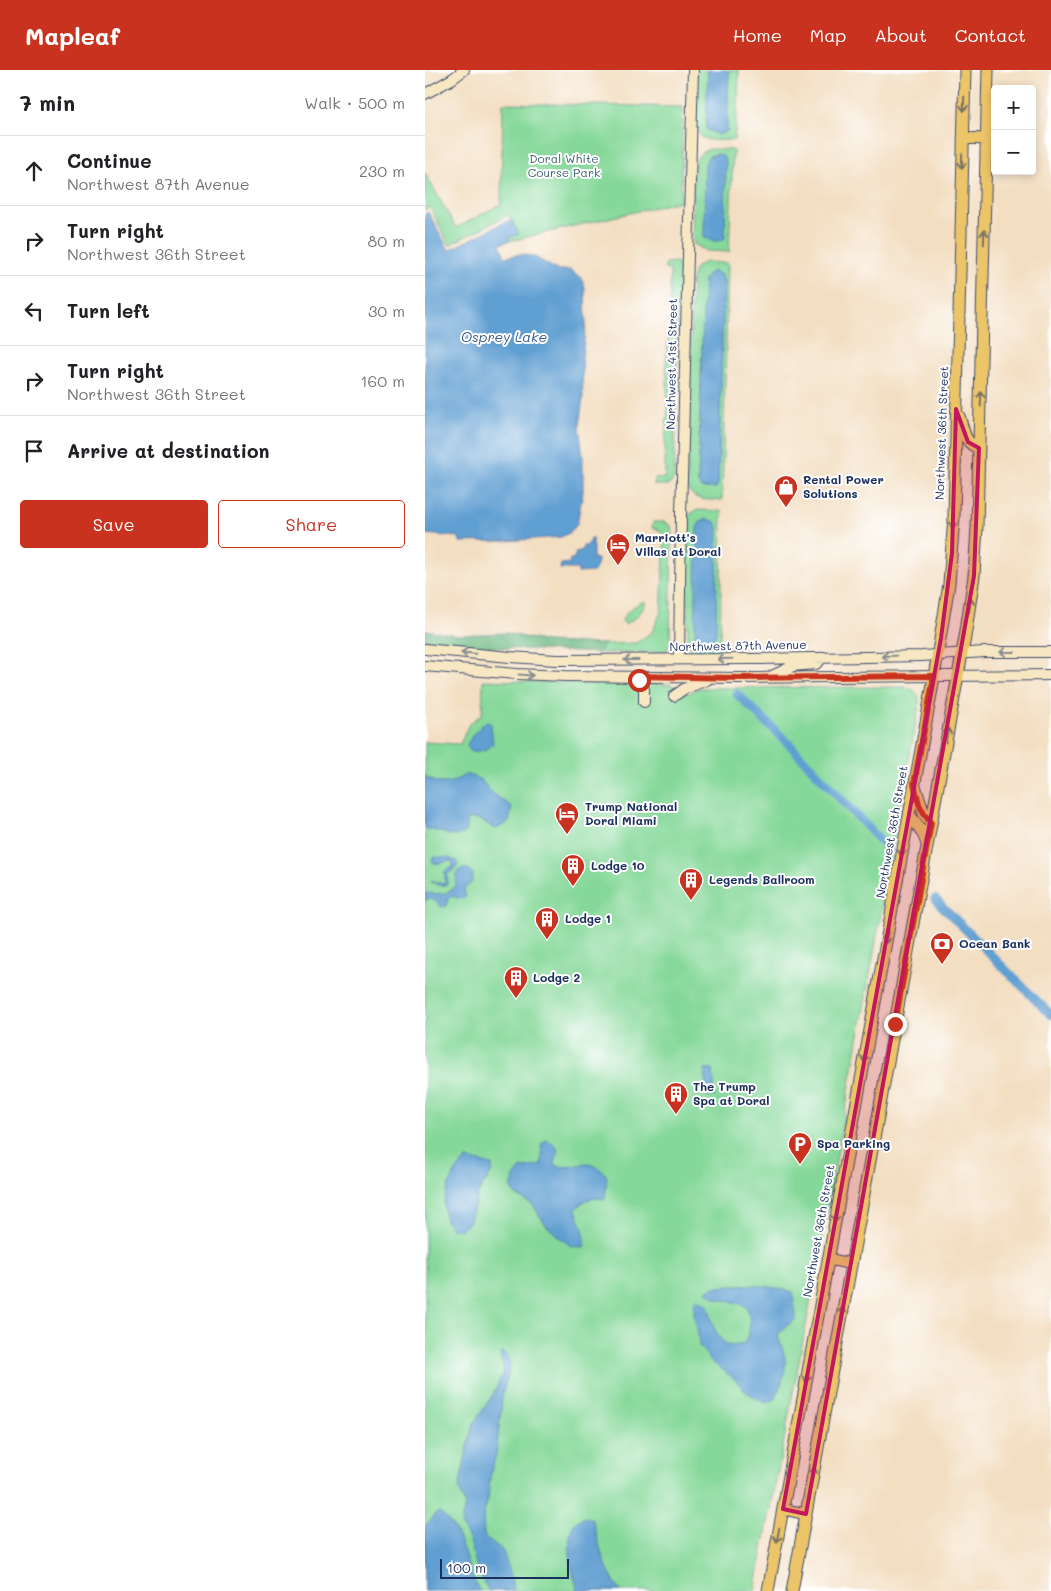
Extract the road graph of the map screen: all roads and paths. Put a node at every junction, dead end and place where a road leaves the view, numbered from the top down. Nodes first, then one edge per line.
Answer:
1 (464, 70) edge
2 (693, 70) edge
3 (965, 70) edge
4 (988, 70) edge
5 (425, 94) edge
6 (963, 138) junction
7 (987, 139) junction
8 (956, 409) junction
9 (979, 448) junction
10 (425, 649) edge
11 (1051, 652) edge
12 (962, 653) junction
13 (938, 655) junction
14 (824, 658) junction
15 (679, 660) junction
16 (425, 666) edge
17 (1051, 675) edge
18 (636, 676) junction
19 (934, 676) junction
20 (958, 676) junction
21 (713, 677) junction
22 (769, 677) junction
23 (674, 696) dead end
24 (644, 702) dead end
25 (914, 784) junction
26 (909, 815) junction
27 (931, 823) junction
28 (927, 846) junction
29 (828, 1259) junction
30 (851, 1264) junction
31 (783, 1509) junction
32 (806, 1514) junction
33 (768, 1591) edge
34 (792, 1591) edge

1 - 5 main road
2 - 15 main road, Northwest 41st Street
3 -> 6 main road, Northwest 36th Street
4 - 7 main road
6 - 7 main road
6 -> 8 main road, Northwest 36th Street
9 -> 7 main road
8 - 9 main road
8 -> 13 main road, Northwest 36th Street
12 -> 9 main road
15 -> 10 main road, Northwest 87th Avenue
11 -> 12 main road, Northwest 87th Avenue
12 - 13 main road, Northwest 87th Avenue
12 - 20 main road
13 -> 14 main road, Northwest 87th Avenue
13 - 19 main road, Northwest 36th Street
14 -> 15 main road, Northwest 87th Avenue
14 - 22 main road
16 -> 18 main road
17 - 20 main road
18 - 21 main road
18 - 24 main road
19 - 20 main road
19 - 22 main road
19 - 25 main road, Northwest 36th Street
27 -> 20 main road
21 - 22 main road
21 - 23 main road
25 - 26 main road, Northwest 36th Street
25 - 27 main road
26 - 28 main road
26 -> 29 main road, Northwest 36th Street
27 - 28 main road
28 - 30 main road
29 - 30 main road
29 -> 31 main road, Northwest 36th Street
32 -> 30 main road
31 - 32 main road
31 -> 33 main road, Northwest 36th Street
32 - 34 main road

